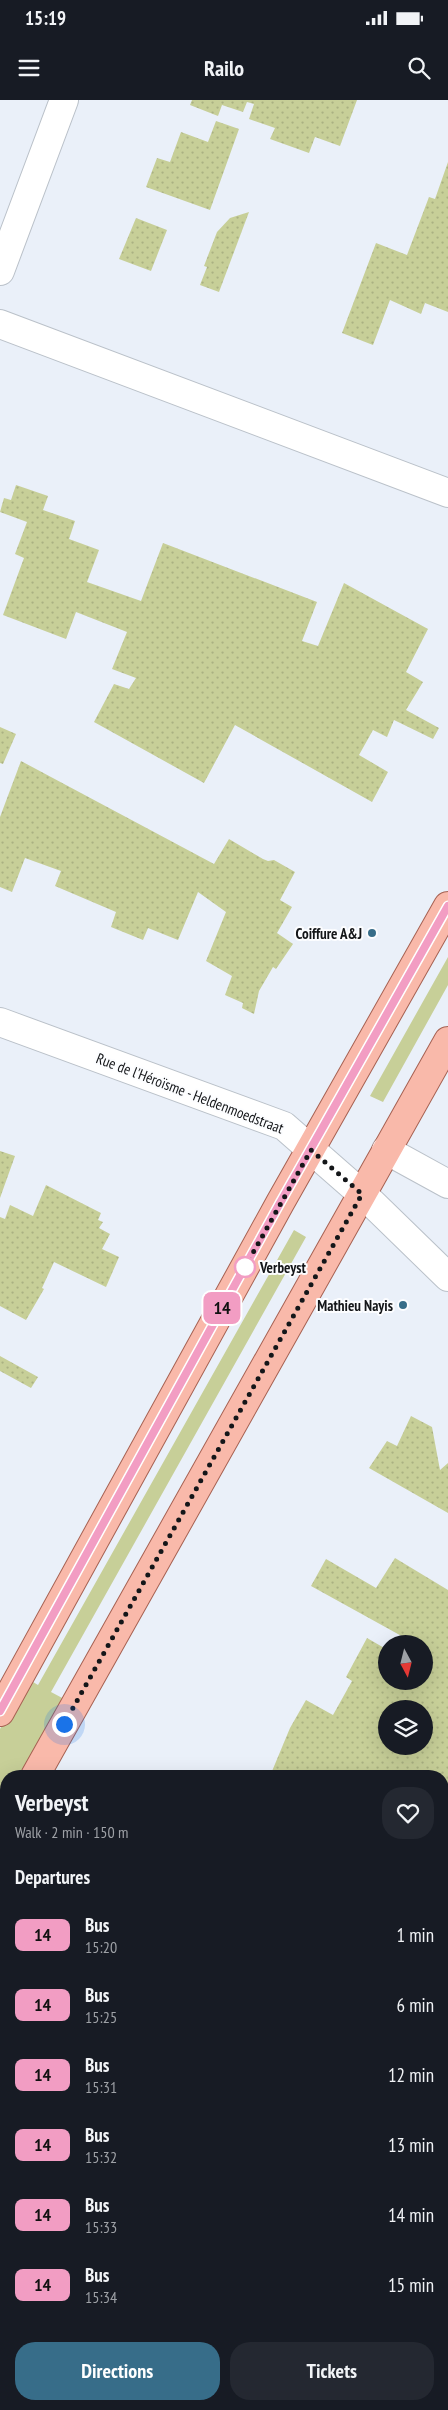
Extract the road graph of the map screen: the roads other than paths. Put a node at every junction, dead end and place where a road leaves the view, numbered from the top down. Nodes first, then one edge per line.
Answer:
1 (64, 100) edge
2 (0, 271) edge
3 (0, 324) edge
4 (448, 493) edge
5 (448, 906) edge
6 (0, 1022) edge
7 (448, 1041) edge
8 (311, 1150) junction
9 (386, 1150) junction
10 (448, 1184) edge
11 (362, 1194) junction
12 (448, 1277) edge
13 (0, 1712) edge
14 (38, 1770) edge

1 - 2 street
3 - 4 street
5 - 8 main road
6 - 8 street, Rue de l'Héroïsme - Heldenmoedstraat
7 - 9 main road
8 - 11 street, Rue de l'Héroïsme - Heldenmoedstraat
8 - 13 main road
9 - 10 street
9 - 11 main road
11 - 12 street, Rue de l'Héroïsme - Heldenmoedstraat
11 - 14 main road

